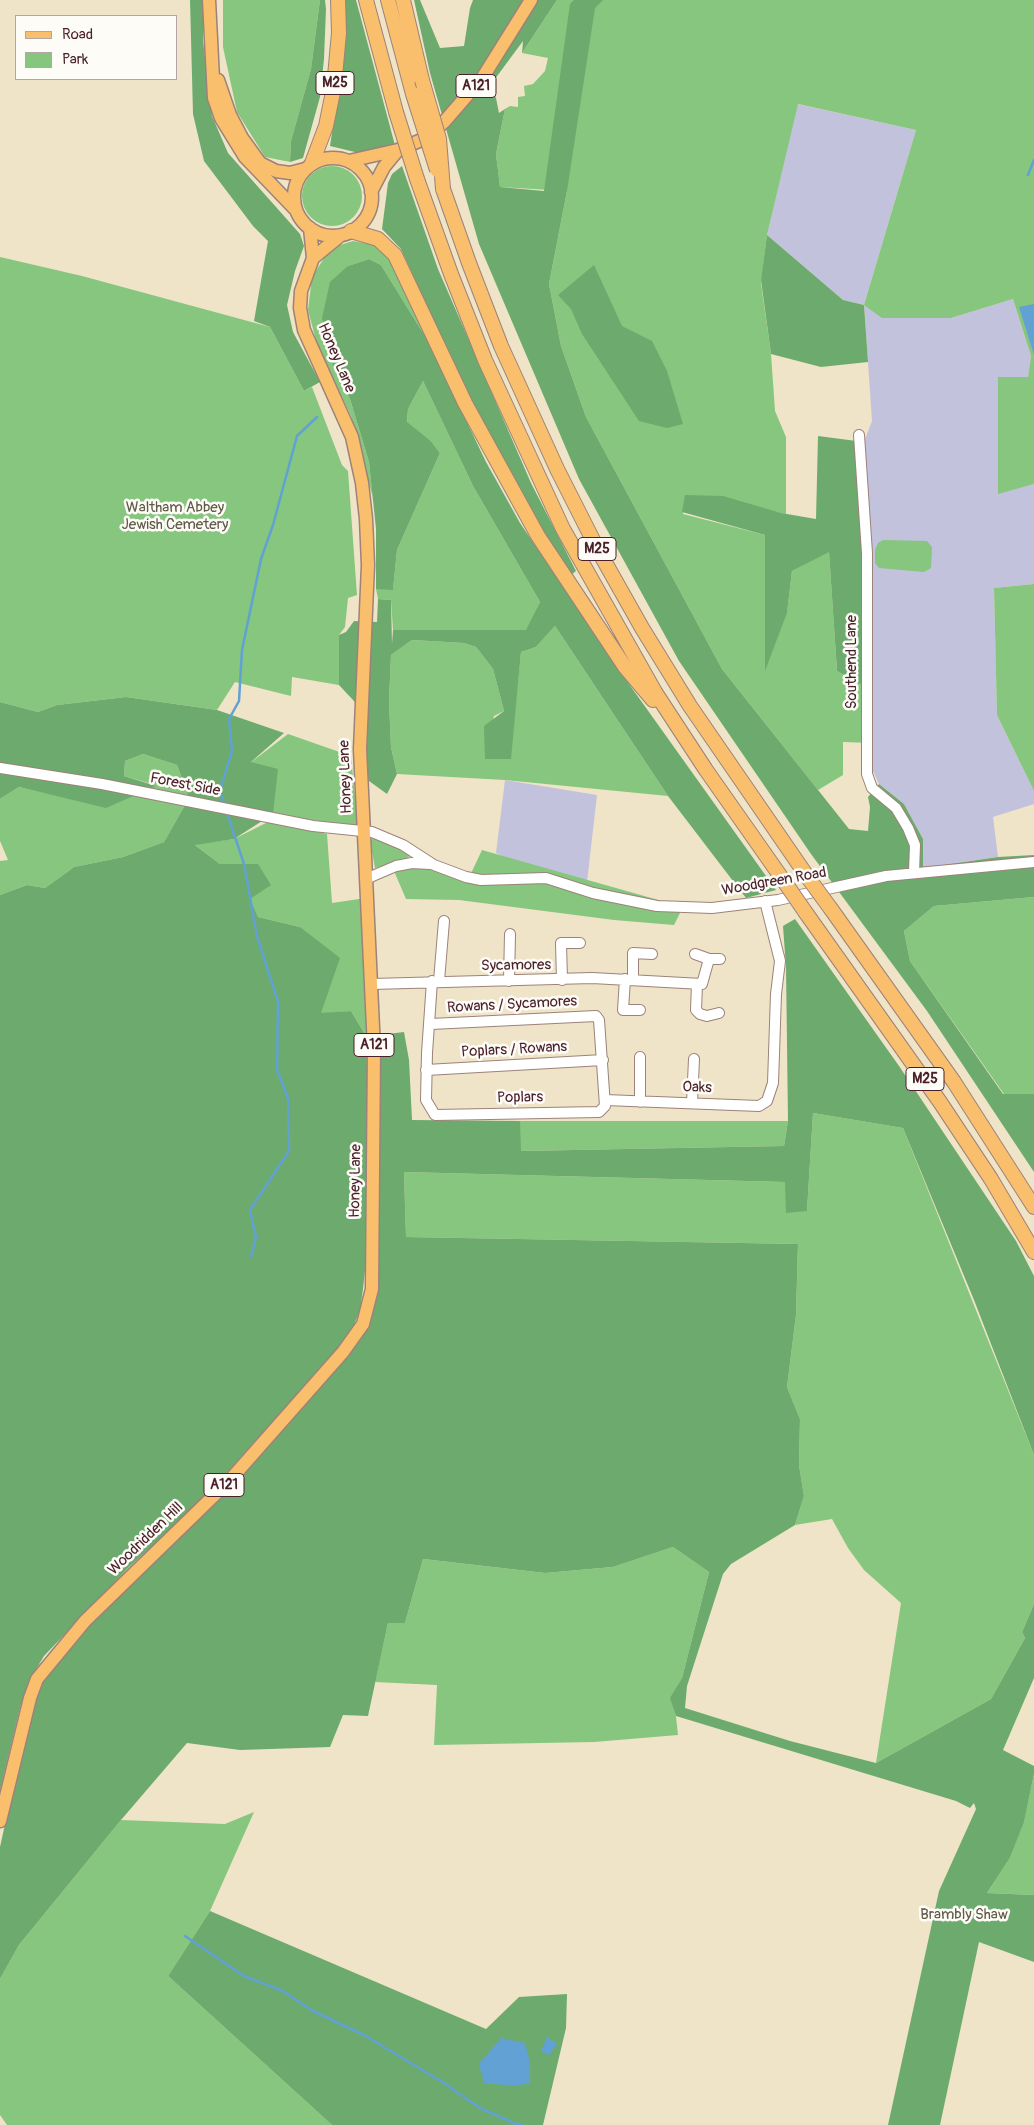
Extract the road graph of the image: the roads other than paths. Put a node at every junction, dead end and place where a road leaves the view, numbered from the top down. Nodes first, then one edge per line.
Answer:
1 (209, 0) edge
2 (338, 0) edge
3 (366, 0) edge
4 (388, 0) edge
5 (403, 0) edge
6 (531, 0) edge
7 (213, 66) junction
8 (398, 150) junction
9 (349, 161) junction
10 (309, 166) junction
11 (443, 189) junction
12 (371, 192) junction
13 (296, 210) junction
14 (310, 228) junction
15 (346, 233) junction
16 (312, 258) junction
17 (859, 435) dead end
18 (680, 731) junction
19 (0, 768) edge
20 (364, 831) junction
21 (1034, 862) edge
22 (434, 865) junction
23 (914, 872) junction
24 (368, 878) junction
25 (765, 901) junction
26 (444, 921) dead end
27 (510, 934) dead end
28 (580, 943) dead end
29 (652, 954) dead end
30 (695, 954) dead end
31 (629, 979) junction
32 (562, 980) junction
33 (436, 981) junction
34 (509, 981) junction
35 (372, 984) junction
36 (697, 984) junction
37 (640, 1010) dead end
38 (719, 1013) dead end
39 (431, 1024) junction
40 (640, 1057) dead end
41 (694, 1059) dead end
42 (603, 1060) junction
43 (426, 1070) junction
44 (605, 1100) junction
45 (640, 1102) junction
46 (692, 1103) junction
47 (1034, 1207) edge
48 (1034, 1252) edge
49 (368, 1308) joint
50 (0, 1822) edge

1 - 7 main road
2 - 10 highway, M25
3 - 18 highway, M25, bridge
4 - 11 highway, M25, bridge
5 - 11 highway, M25, bridge
6 - 8 main road, A121
7 - 10 main road
7 - 13 main road
8 - 9 main road, A121
8 - 12 main road, A121
9 - 10 main road
9 - 12 main road
10 - 13 main road
11 - 47 highway, M25, bridge
12 - 15 main road
13 - 14 main road
14 - 15 main road
14 - 16 main road, Honey Lane / A121
15 - 16 main road
15 - 18 highway, M25
16 - 20 main road, Honey Lane / A121
17 - 23 street, Southend Lane
18 - 48 highway, M25, bridge
19 - 20 street, Forest Side
20 - 22 street, Woodgreen Road
20 - 24 main road, Honey Lane / A121
21 - 23 street, Woodgreen Road
22 - 24 street, Woodgreen Road
22 - 25 street, Woodgreen Road
23 - 25 street, Woodgreen Road
24 - 35 main road, Honey Lane / A121
25 - 46 street, Oaks
26 - 33 street
27 - 34 street
28 - 32 street
29 - 31 street
30 - 36 street
31 - 32 street, Sycamores
31 - 36 street, Sycamores
31 - 37 street
32 - 34 street, Sycamores
33 - 34 street, Sycamores
33 - 35 street, Sycamores
33 - 39 street
35 - 49 main road, Honey Lane / A121
36 - 38 street
39 - 42 street, Rowans / Sycamores
39 - 43 street
40 - 45 street
41 - 46 street
42 - 43 street, Poplars / Rowans
42 - 44 street
43 - 44 street, Poplars
44 - 45 street, Oaks
45 - 46 street, Oaks
49 - 50 main road, Woodridden Hill / A121

